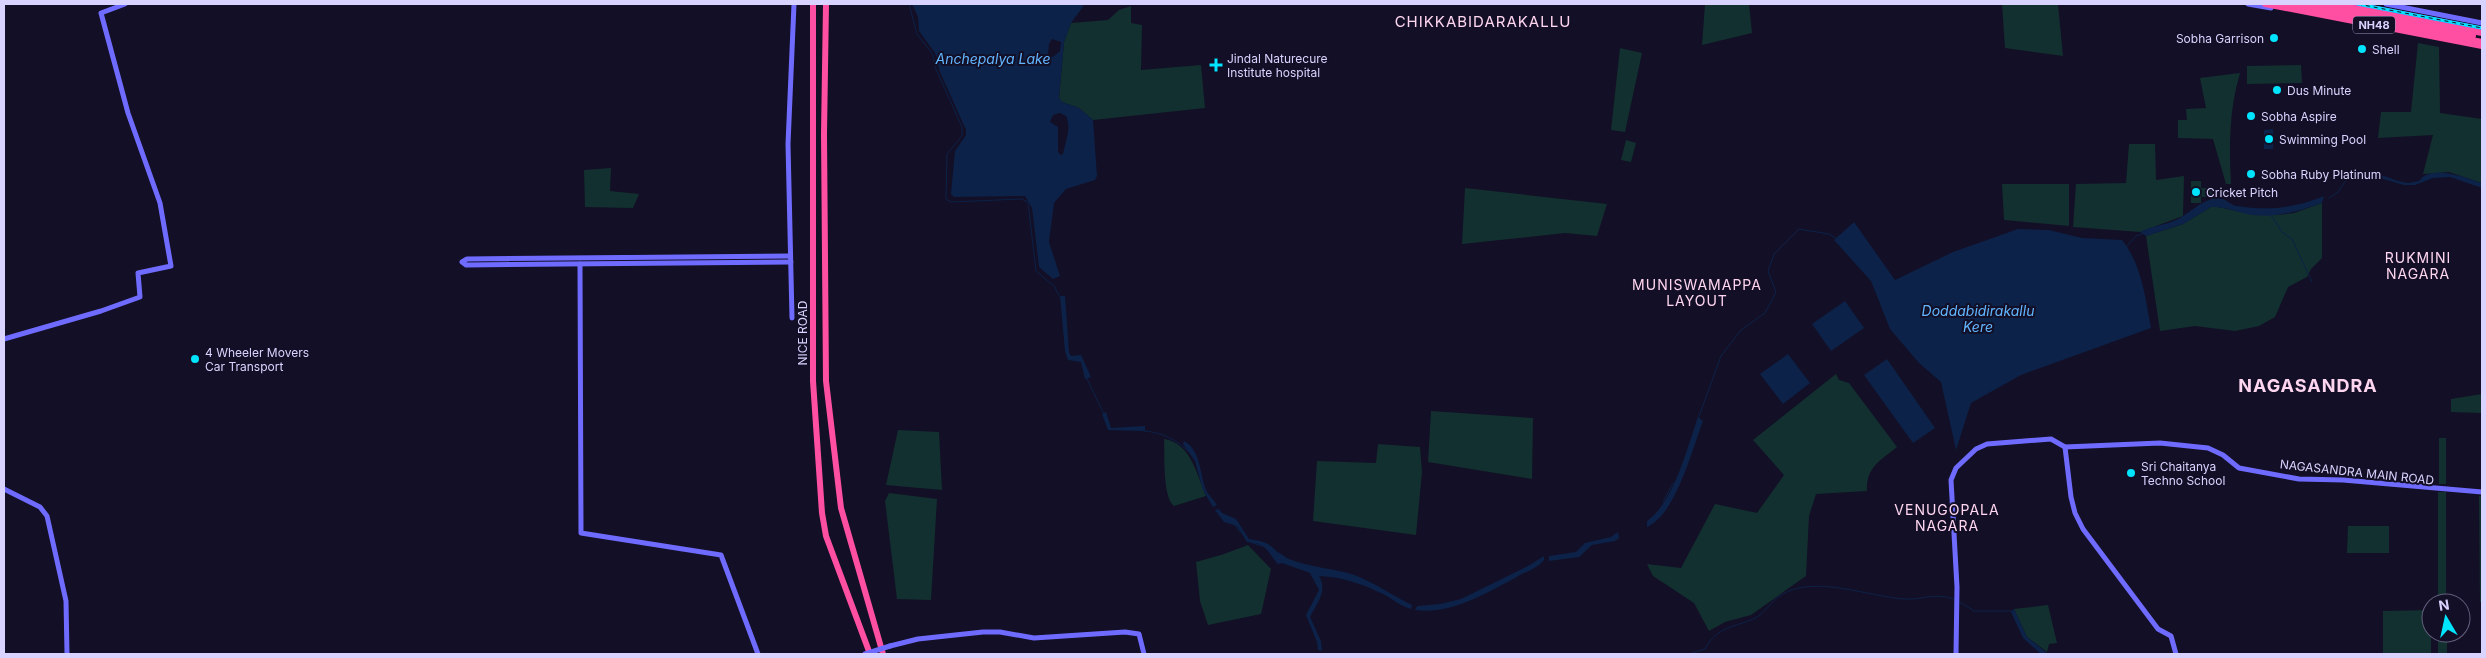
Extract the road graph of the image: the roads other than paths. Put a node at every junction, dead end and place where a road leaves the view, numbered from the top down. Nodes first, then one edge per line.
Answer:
1 (125, 4) edge
2 (794, 4) edge
3 (814, 4) edge
4 (826, 4) edge
5 (2248, 4) edge
6 (2265, 4) edge
7 (2287, 4) edge
8 (2310, 4) edge
9 (2334, 4) edge
10 (2354, 4) edge
11 (2386, 4) edge
12 (2425, 22) junction
13 (2482, 23) edge
14 (2482, 31) edge
15 (2423, 34) junction
16 (2482, 38) edge
17 (2482, 42) edge
18 (2482, 48) edge
19 (790, 256) junction
20 (790, 262) junction
21 (580, 264) junction
22 (792, 318) dead end
23 (4, 339) edge
24 (2065, 447) junction
25 (4, 490) edge
26 (2482, 492) edge
27 (67, 654) edge
28 (758, 654) edge
29 (864, 654) edge
30 (870, 654) edge
31 (883, 654) edge
32 (1144, 654) edge
33 (1956, 654) edge
34 (2176, 654) edge

1 - 23 street
2 - 19 street
3 - 30 highway, NICE ROAD
4 - 31 highway, NICE ROAD
5 - 18 street
6 - 15 highway, NH48
7 - 17 highway, bridge
8 - 16 highway, bridge
9 - 12 highway, NH48
10 - 14 street
11 - 13 street
12 - 14 highway, NH48
12 - 15 highway
15 - 18 highway, NH48
19 - 20 street
19 - 21 street
20 - 21 street
20 - 22 street
21 - 28 street
24 - 26 street, NAGASANDRA MAIN ROAD
24 - 33 street, NAGASANDRA MAIN ROAD
24 - 34 street
25 - 27 street
29 - 32 street, bridge

